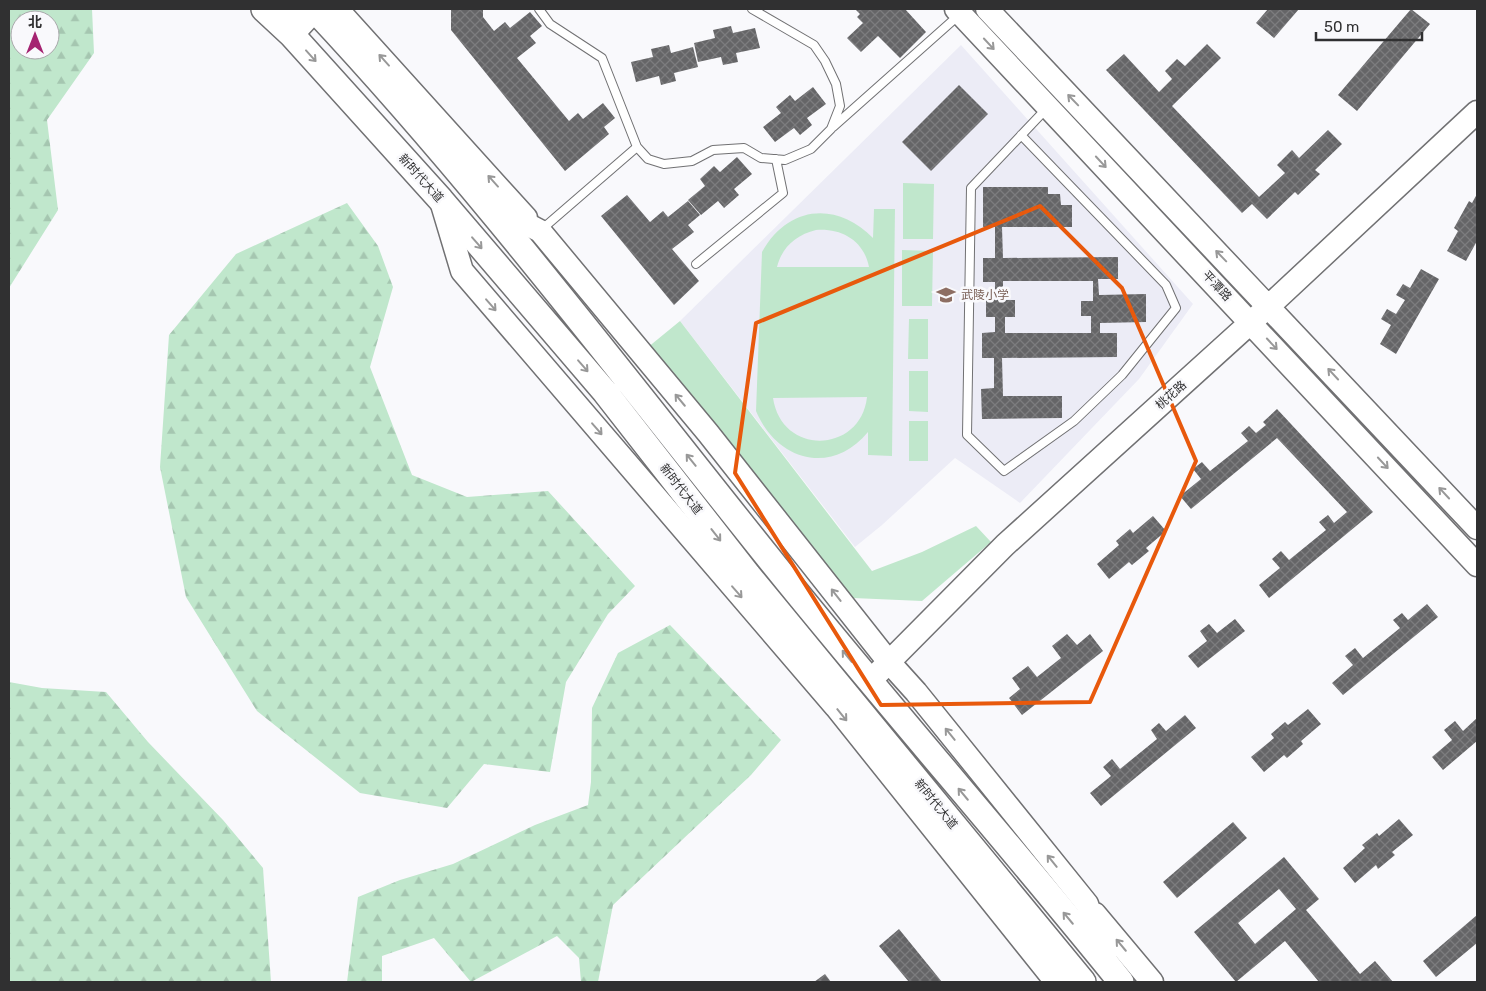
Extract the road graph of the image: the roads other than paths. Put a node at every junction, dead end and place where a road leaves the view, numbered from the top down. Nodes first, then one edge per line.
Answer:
1 (538, 9) edge
2 (752, 9) edge
3 (986, 9) edge
4 (958, 11) edge
5 (301, 14) edge
6 (1048, 107) junction
7 (1477, 112) edge
8 (831, 129) junction
9 (1021, 135) junction
10 (637, 147) junction
11 (776, 159) junction
12 (441, 200) junction
13 (482, 201) junction
14 (538, 231) junction
15 (696, 264) dead end
16 (1269, 306) junction
17 (1252, 322) junction
18 (708, 433) junction
19 (738, 518) junction
20 (1477, 528) edge
21 (1477, 564) edge
22 (888, 661) junction
23 (870, 683) junction
24 (1087, 904) junction
25 (1114, 973) edge
26 (1056, 982) edge
27 (1082, 982) edge
28 (1152, 982) edge

1 - 10 lane
2 - 8 lane
16 -> 3 street, 平潭路
4 -> 6 street, 平潭路
4 - 8 lane
5 -> 12 main road, 新时代大道
5 - 13 main road, 新时代大道
14 -> 5 street
6 - 9 lane
6 -> 17 street, 平潭路
7 - 16 street, 桃花路
8 - 11 lane
9 - 9 lane
10 - 11 lane
10 - 14 lane
11 - 15 lane
12 -> 26 street
12 -> 27 main road, 新时代大道
13 - 14 street
19 -> 13 main road, 新时代大道
18 -> 14 street
16 - 17 street, 桃花路
20 -> 16 street, 平潭路
17 -> 21 street, 平潭路
17 - 22 street, 桃花路
18 - 19 street
22 -> 18 street
23 -> 19 main road, 新时代大道
22 - 23 street, 桃花路
24 -> 22 street
25 -> 23 main road, 新时代大道
24 - 25 street
28 -> 24 street

